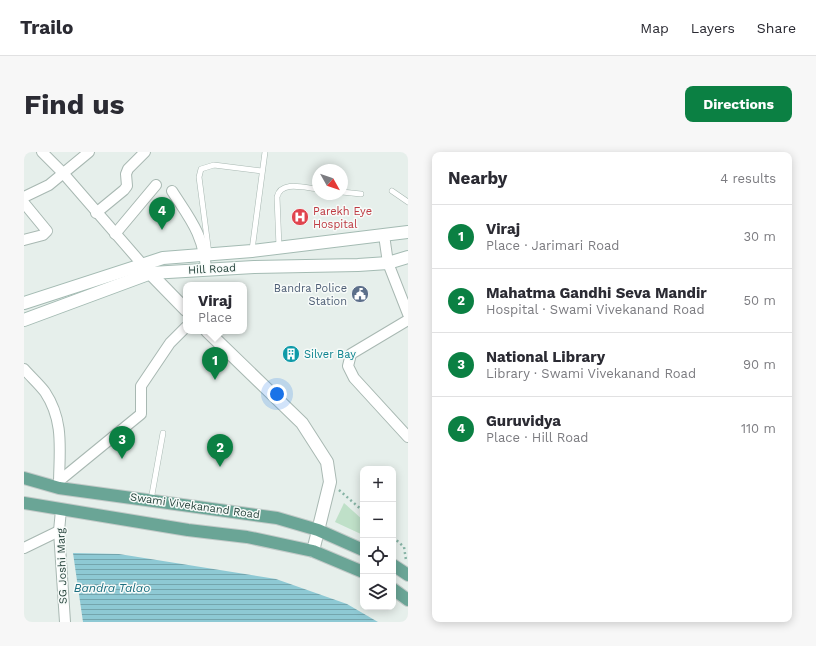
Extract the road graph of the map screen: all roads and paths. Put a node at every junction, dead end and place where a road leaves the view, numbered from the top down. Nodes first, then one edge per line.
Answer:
1 (42, 152) edge
2 (89, 152) edge
3 (145, 152) edge
4 (266, 152) edge
5 (262, 172) junction
6 (63, 173) junction
7 (156, 185) dead end
8 (312, 188) edge
9 (172, 191) dead end
10 (392, 191) dead end
11 (348, 193) edge
12 (361, 194) dead end
13 (24, 197) edge
14 (408, 202) edge
15 (24, 204) edge
16 (96, 213) junction
17 (408, 232) edge
18 (115, 234) junction
19 (384, 235) junction
20 (24, 240) edge
21 (279, 248) junction
22 (252, 251) junction
23 (207, 254) junction
24 (408, 257) edge
25 (388, 263) junction
26 (142, 264) junction
27 (206, 270) junction
28 (150, 273) junction
29 (24, 303) edge
30 (183, 307) edge
31 (408, 314) edge
32 (24, 320) edge
33 (408, 320) edge
34 (183, 329) edge
35 (210, 334) edge
36 (24, 369) edge
37 (163, 433) dead end
38 (408, 437) edge
39 (24, 478) edge
40 (330, 482) junction
41 (59, 485) junction
42 (151, 500) junction
43 (24, 504) edge
44 (360, 508) edge
45 (61, 510) junction
46 (59, 530) junction
47 (318, 530) junction
48 (394, 538) edge
49 (24, 548) edge
50 (360, 549) edge
51 (313, 551) junction
52 (396, 566) edge
53 (360, 571) edge
54 (407, 571) edge
55 (396, 591) edge
56 (408, 600) edge
57 (65, 622) edge

1 - 6 street
2 - 6 street
3 - 16 street
4 - 5 lane
5 - 22 lane
5 - 23 lane
6 - 13 street
6 - 16 street
7 - 18 street
8 - 21 lane
9 - 23 street
10 - 14 lane
11 - 12 lane
15 - 20 street
16 - 18 street
17 - 19 main road, Hill Road
18 - 26 street
19 - 21 main road, Hill Road
19 - 25 street
21 - 22 main road, Hill Road
22 - 23 main road, Hill Road
23 - 26 main road, Hill Road
23 - 27 street
24 - 25 main road, Hill Road
25 - 27 main road, Hill Road
25 - 31 street
26 - 28 main road
26 - 29 main road, Hill Road
27 - 28 main road, Hill Road
28 - 30 main road
28 - 32 main road, Hill Road
33 - 38 street
34 - 41 street
35 - 40 main road
36 - 41 street
37 - 42 lane
39 - 41 main road, Swami Vivekanand Road
40 - 44 path
40 - 47 main road
41 - 42 main road, Swami Vivekanand Road
42 - 47 main road, Swami Vivekanand Road
43 - 45 main road
45 - 46 street, SG Joshi Marg
45 - 51 main road
46 - 49 street
46 - 57 street, SG Joshi Marg
47 - 50 main road, Swami Vivekanand Road
47 - 51 main road
48 - 54 path
51 - 53 main road
52 - 54 main road
55 - 56 main road

